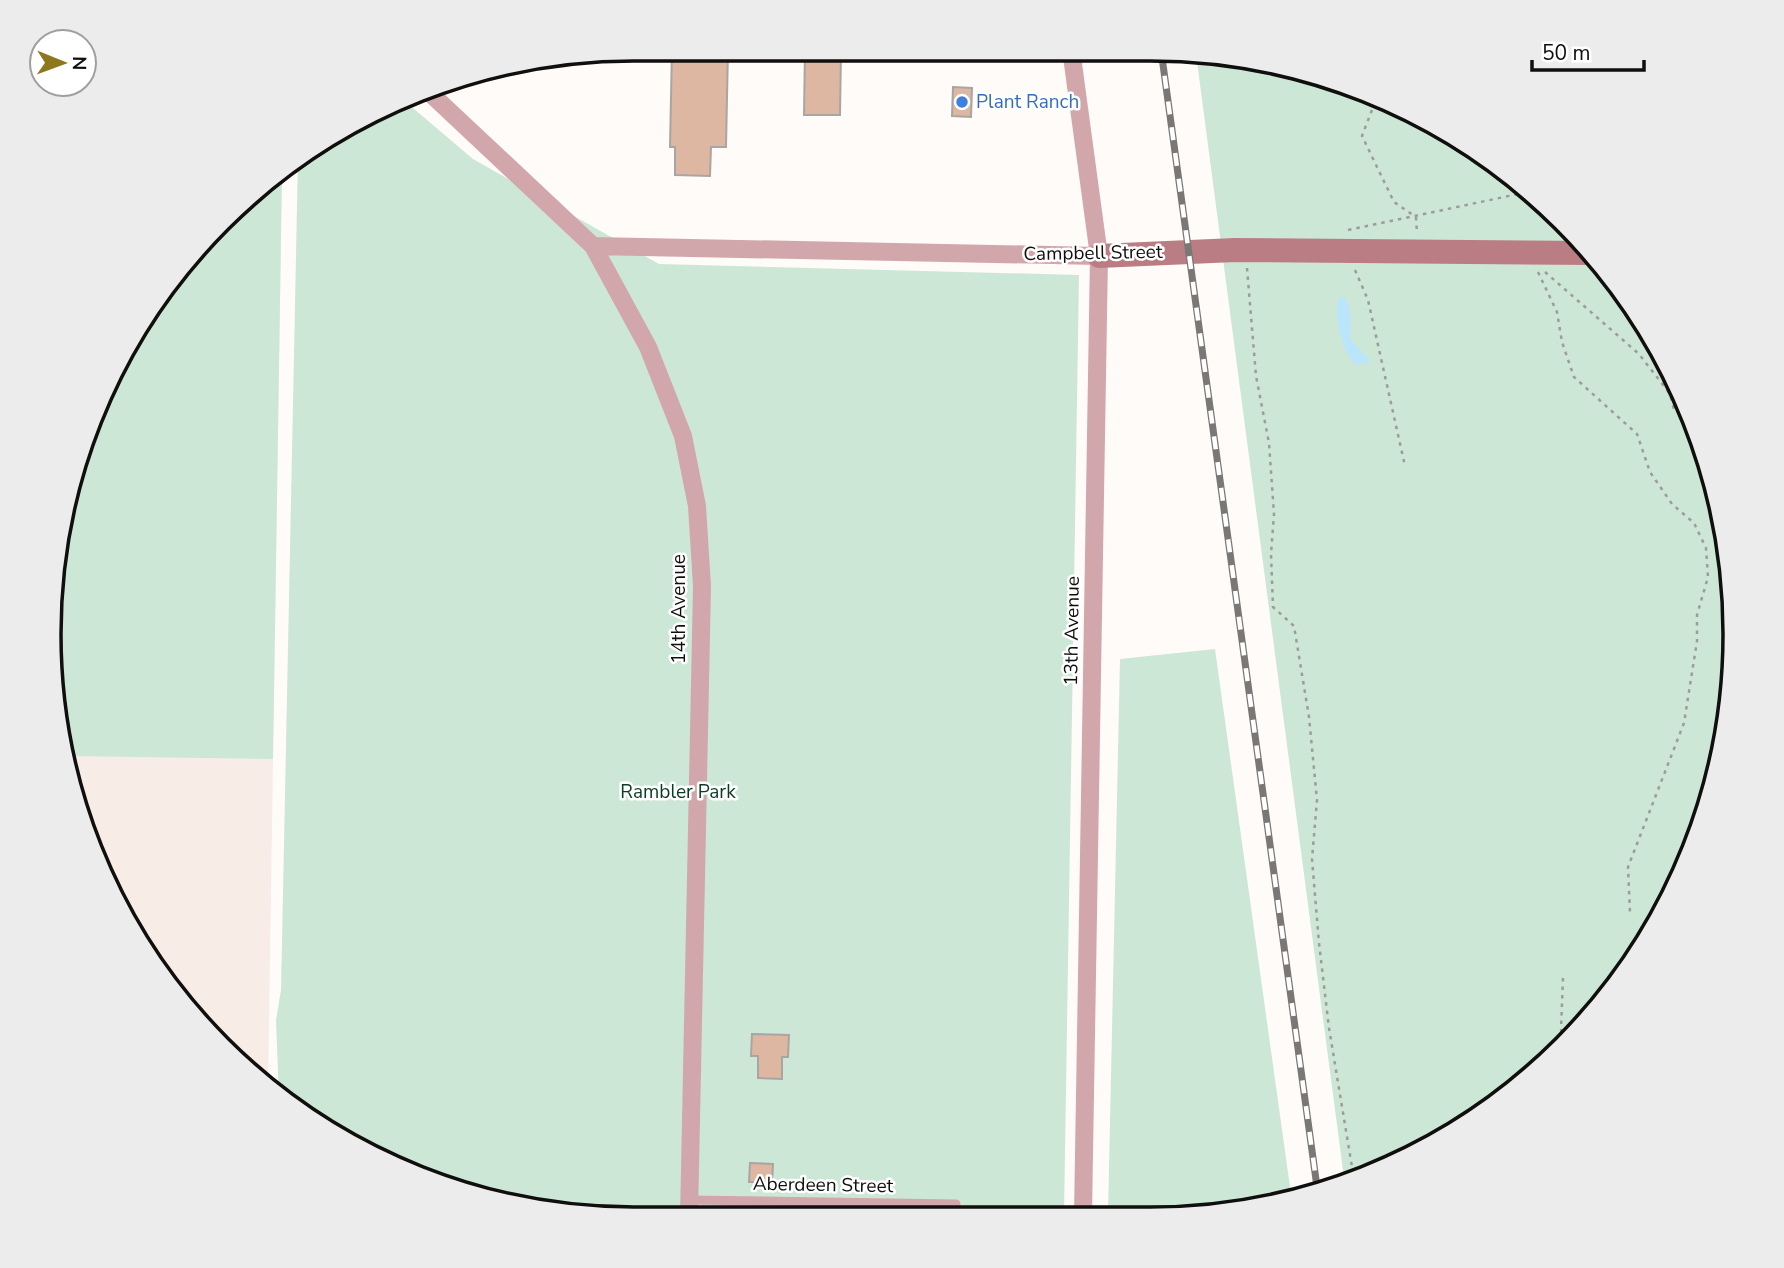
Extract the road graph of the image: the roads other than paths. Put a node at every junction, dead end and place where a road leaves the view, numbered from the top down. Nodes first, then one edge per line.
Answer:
1 (1072, 61) edge
2 (435, 98) edge
3 (593, 246) junction
4 (1578, 253) edge
5 (1099, 256) junction
6 (956, 1204) dead end
7 (689, 1207) edge
8 (796, 1207) edge
9 (1083, 1207) edge

1 - 5 street, 13th Avenue
2 - 3 street, 14th Avenue
3 - 5 street, Campbell Street
3 - 7 street, 14th Avenue
4 - 5 street, Campbell Street
5 - 9 street, 13th Avenue
6 - 8 lane, Aberdeen Street

